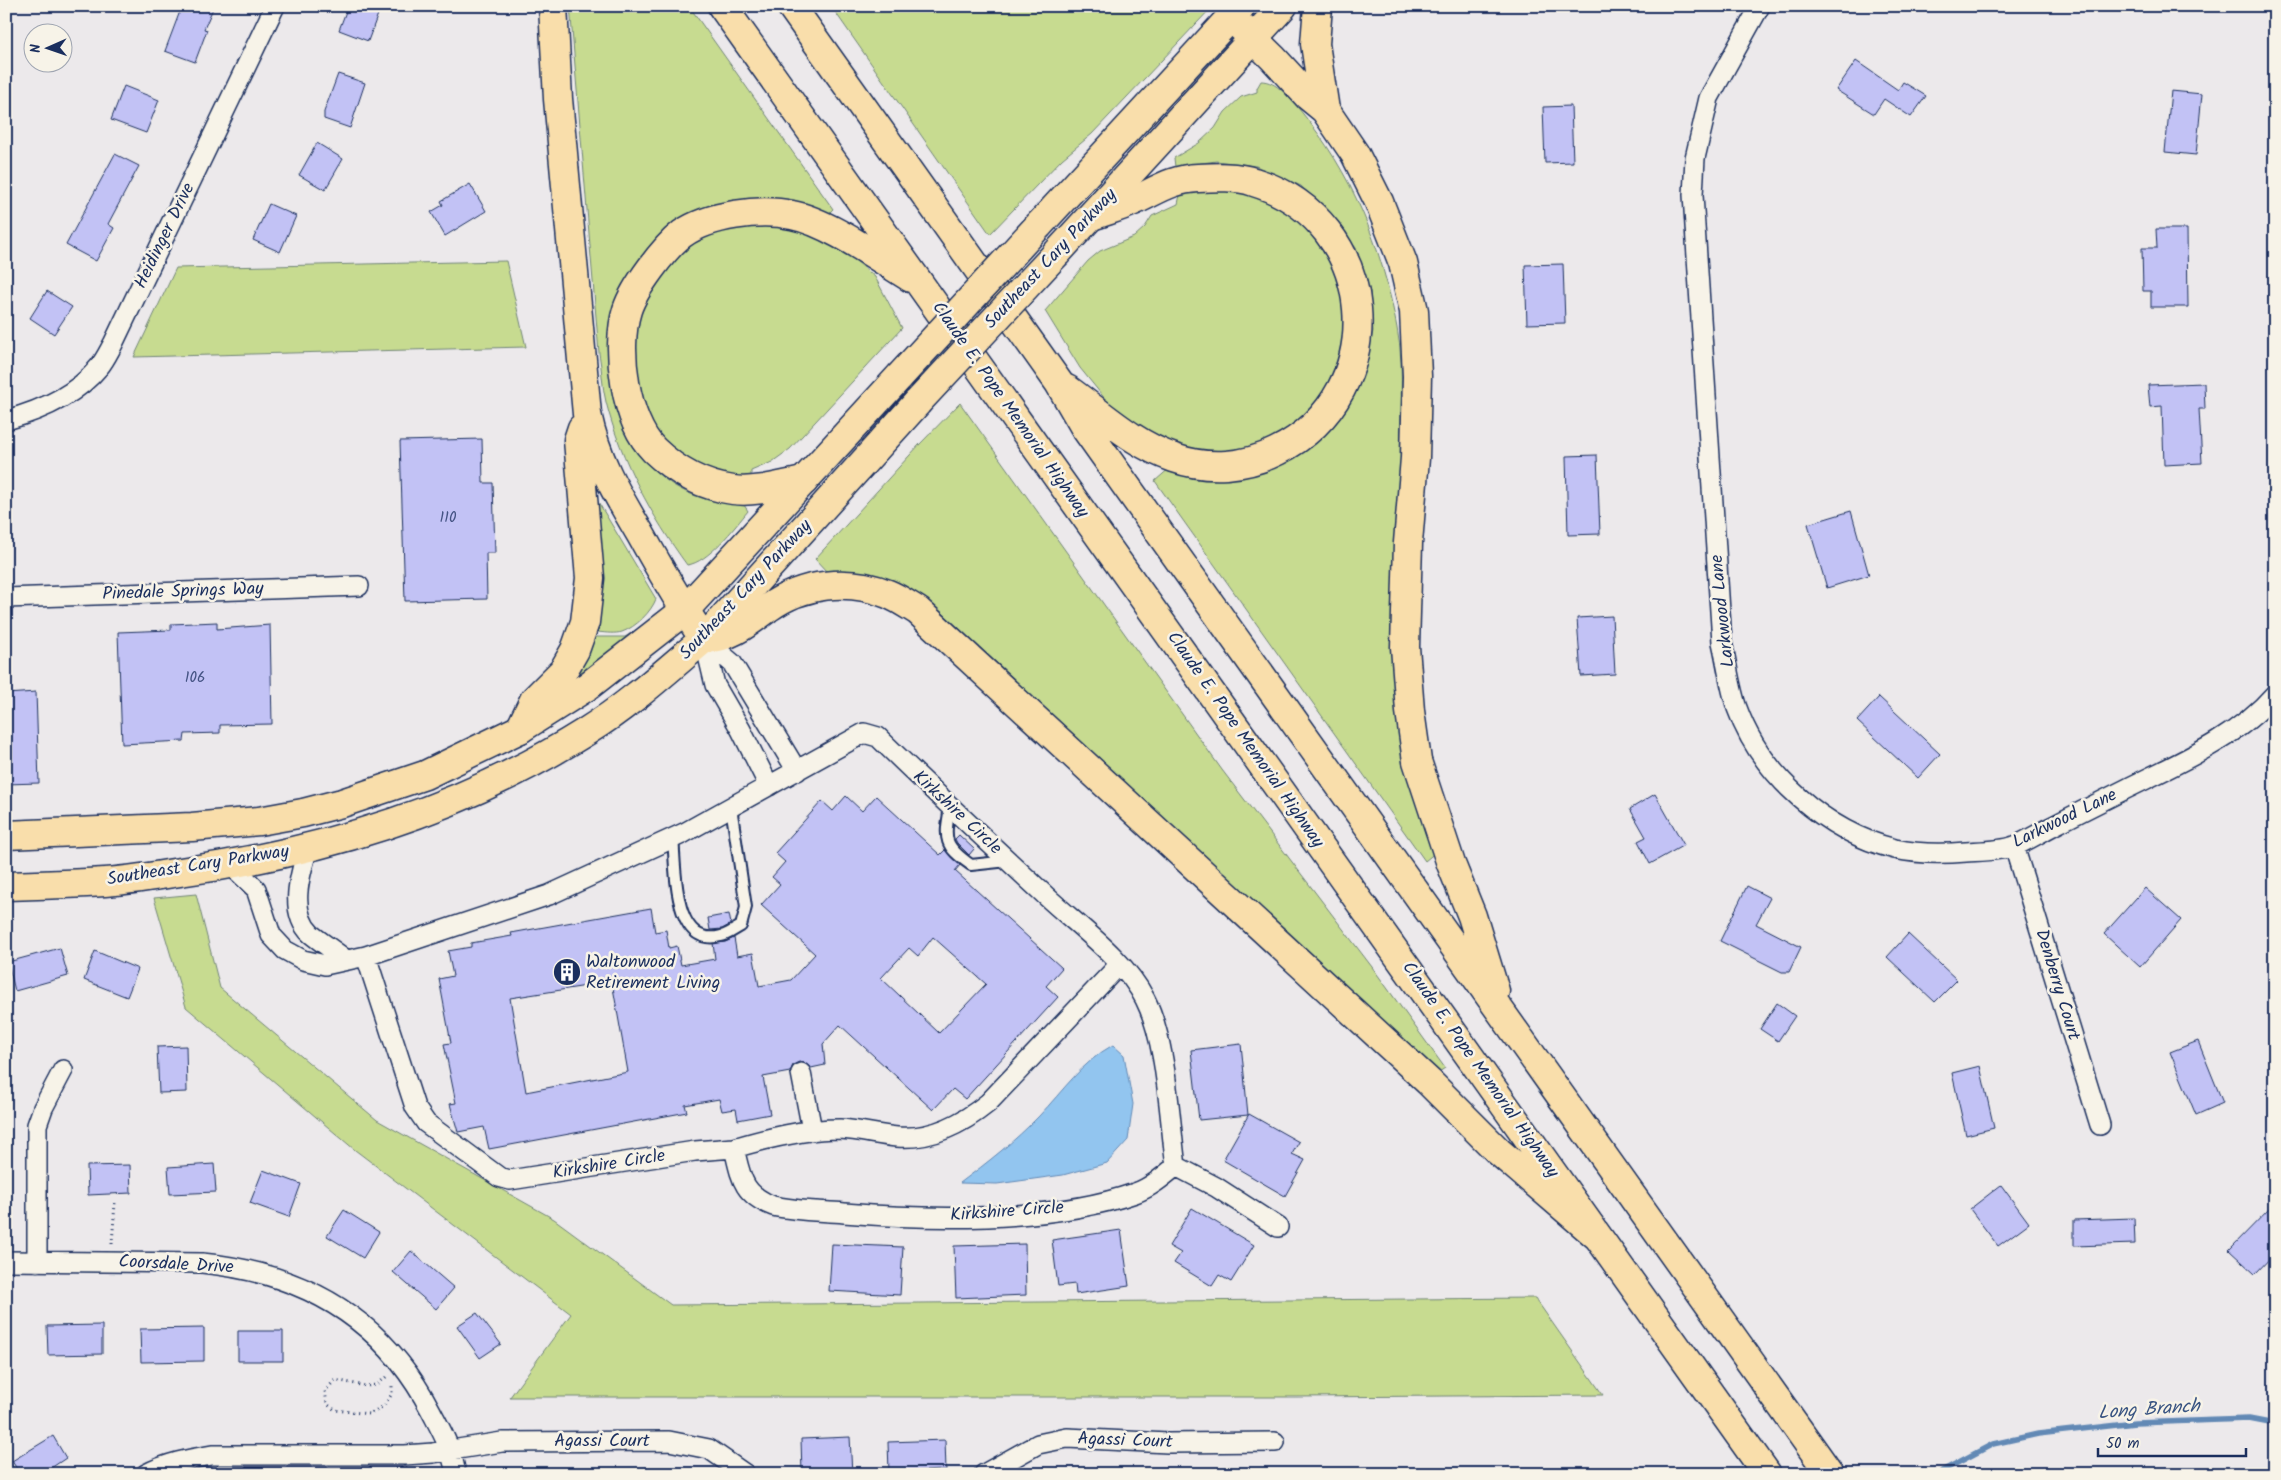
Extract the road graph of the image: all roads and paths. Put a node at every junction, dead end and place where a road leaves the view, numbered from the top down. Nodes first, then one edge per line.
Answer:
1 (275, 6) edge
2 (553, 6) edge
3 (722, 6) edge
4 (791, 6) edge
5 (1283, 6) edge
6 (1318, 6) edge
7 (1760, 6) edge
8 (1236, 12) edge
9 (1252, 38) junction
10 (1326, 110) junction
11 (1092, 216) junction
12 (921, 284) junction
13 (1059, 383) junction
14 (587, 414) junction
15 (6, 420) edge
16 (804, 481) junction
17 (359, 586) dead end
18 (6, 598) edge
19 (684, 611) junction
20 (704, 640) junction
21 (2275, 694) edge
22 (520, 729) junction
23 (797, 771) junction
24 (769, 786) junction
25 (731, 807) junction
26 (950, 808) junction
27 (6, 835) edge
28 (673, 837) junction
29 (2014, 846) junction
30 (308, 848) junction
31 (1008, 861) junction
32 (231, 865) junction
33 (6, 886) edge
34 (366, 956) junction
35 (346, 960) junction
36 (1120, 964) junction
37 (1501, 1012) junction
38 (63, 1070) dead end
39 (801, 1073) dead end
40 (2100, 1125) dead end
41 (812, 1130) junction
42 (734, 1148) junction
43 (1176, 1166) junction
44 (115, 1203) dead end
45 (1278, 1226) dead end
46 (1597, 1236) junction
47 (6, 1261) edge
48 (37, 1262) junction
49 (111, 1262) junction
50 (393, 1383) joint
51 (1275, 1442) dead end
52 (451, 1451) junction
53 (146, 1474) edge
54 (456, 1474) edge
55 (745, 1474) edge
56 (984, 1474) edge
57 (1767, 1474) edge
58 (1830, 1474) edge

1 - 15 street, Heidinger Drive
2 - 14 main road
3 - 12 main road, Claude E. Pope Memorial Highway
4 - 13 main road
5 - 9 main road, Southeast Cary Parkway
6 - 10 main road
7 - 29 street, Larkwood Lane
8 - 9 main road
8 - 16 main road, Southeast Cary Parkway, bridge
9 - 10 main road
9 - 11 main road, Southeast Cary Parkway
10 - 37 main road
11 - 13 main road
11 - 20 main road, Southeast Cary Parkway, bridge
12 - 16 main road
12 - 46 main road, Claude E. Pope Memorial Highway
13 - 37 main road
14 - 19 main road
14 - 22 main road
16 - 19 main road, Southeast Cary Parkway
17 - 18 street, Pinedale Springs Way
19 - 20 main road
19 - 22 main road, Southeast Cary Parkway
20 - 23 street
20 - 24 street
20 - 30 main road, Southeast Cary Parkway
20 - 46 main road
21 - 29 street, Larkwood Lane
22 - 27 main road, Southeast Cary Parkway
23 - 24 street, Kirkshire Circle
23 - 26 street, Kirkshire Circle
24 - 25 street, Kirkshire Circle
25 - 28 street, Kirkshire Circle
25 - 28 lane
26 - 31 street, Kirkshire Circle
26 - 31 lane
28 - 34 street, Kirkshire Circle
29 - 40 street, Denberry Court
30 - 32 main road, Southeast Cary Parkway
30 - 35 street
31 - 36 street, Kirkshire Circle
32 - 33 main road, Southeast Cary Parkway
32 - 35 street, Kirkshire Circle
34 - 35 street, Kirkshire Circle
34 - 42 street, Kirkshire Circle
36 - 41 street
36 - 43 street, Kirkshire Circle
37 - 58 main road
38 - 48 street
39 - 41 street
41 - 42 street
42 - 43 street, Kirkshire Circle
43 - 45 street
44 - 49 path
46 - 57 main road, Claude E. Pope Memorial Highway
47 - 48 street, Coorsdale Drive
48 - 49 street, Coorsdale Drive
49 - 52 street, Coorsdale Drive
50 - 50 path
51 - 56 street, Agassi Court
52 - 53 street, Agassi Court
52 - 54 street, Coorsdale Drive
52 - 55 street, Agassi Court

